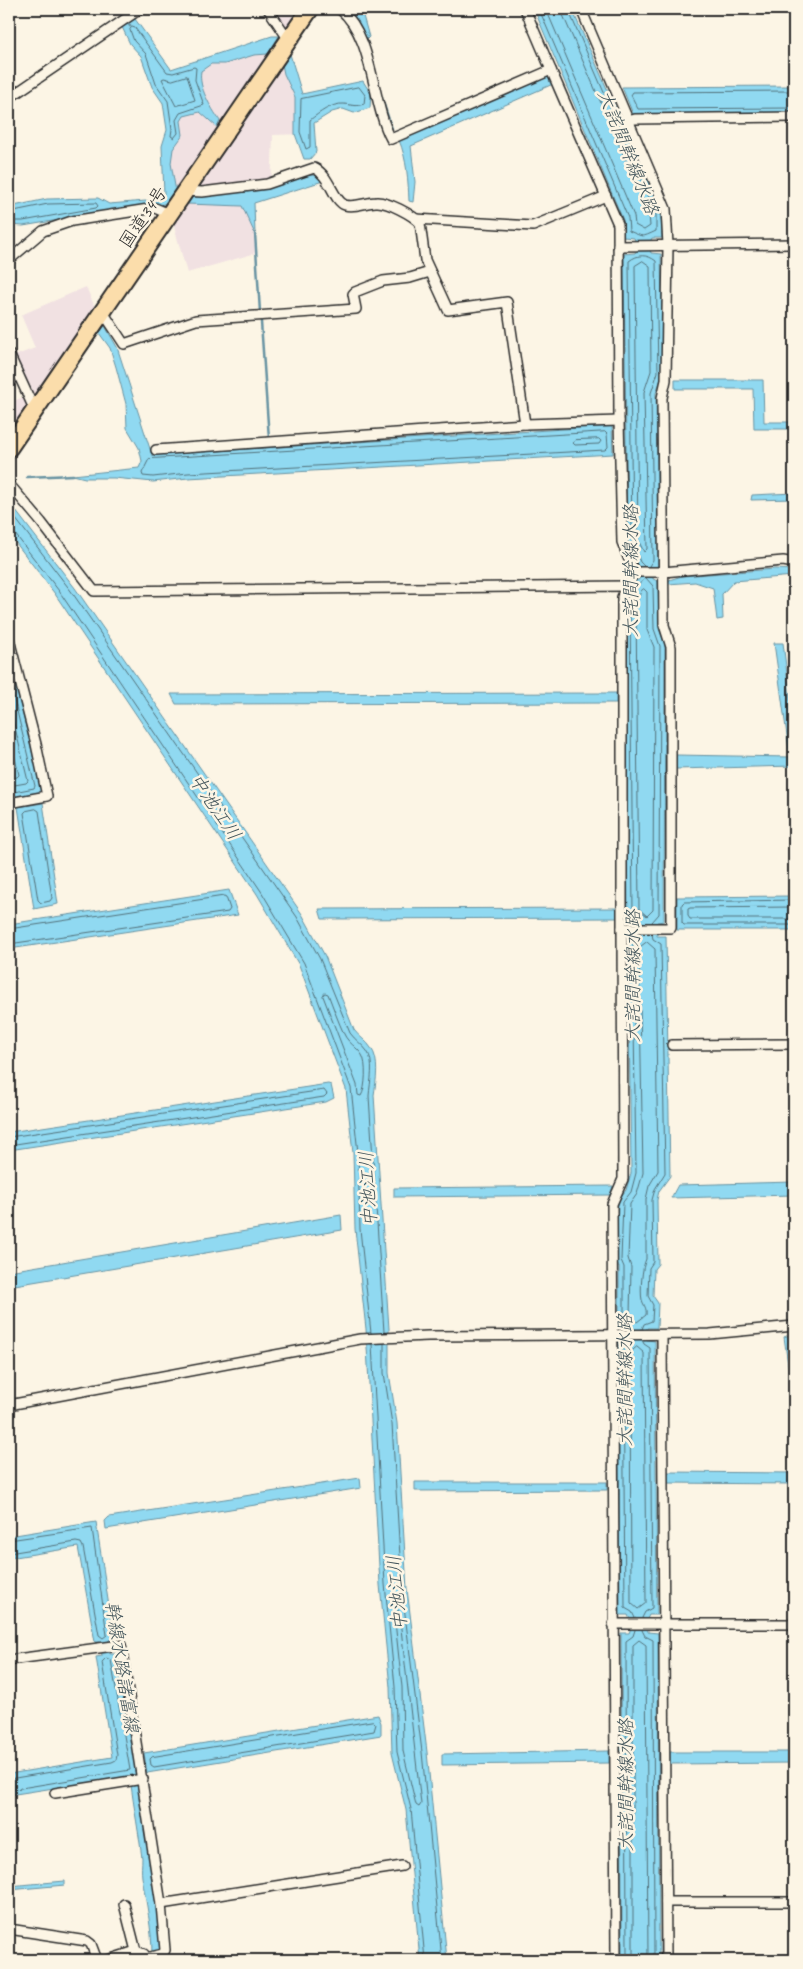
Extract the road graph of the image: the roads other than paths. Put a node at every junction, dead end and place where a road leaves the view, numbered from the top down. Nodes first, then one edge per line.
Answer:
1 (140, 9) edge
2 (268, 9) edge
3 (310, 9) edge
4 (340, 9) edge
5 (525, 9) edge
6 (581, 9) edge
7 (288, 40) junction
8 (552, 70) junction
9 (9, 98) edge
10 (794, 117) edge
11 (628, 121) junction
12 (185, 191) junction
13 (606, 196) junction
14 (169, 214) junction
15 (416, 219) junction
16 (794, 244) edge
17 (668, 245) junction
18 (618, 246) junction
19 (9, 260) edge
20 (430, 272) junction
21 (103, 312) junction
22 (9, 354) edge
23 (13, 377) edge
24 (35, 411) junction
25 (619, 421) junction
26 (525, 424) junction
27 (9, 448) edge
28 (156, 450) dead end
29 (9, 484) edge
30 (794, 563) edge
31 (634, 572) junction
32 (660, 572) junction
33 (627, 586) junction
34 (9, 639) edge
35 (9, 803) edge
36 (622, 928) junction
37 (794, 1044) edge
38 (672, 1045) dead end
39 (794, 1326) edge
40 (614, 1334) junction
41 (662, 1335) junction
42 (9, 1404) edge
43 (613, 1624) junction
44 (663, 1624) junction
45 (794, 1624) edge
46 (9, 1660) edge
47 (143, 1779) junction
48 (55, 1793) dead end
49 (402, 1866) dead end
50 (666, 1902) junction
51 (794, 1902) edge
52 (124, 1904) dead end
53 (161, 1904) junction
54 (9, 1929) edge
55 (136, 1951) junction
56 (150, 1958) edge
57 (97, 1960) edge
58 (108, 1960) edge
59 (616, 1960) edge
60 (666, 1960) edge

1 - 9 street
2 - 7 street
3 - 7 highway, 国道34号
4 - 8 street
5 - 8 street
6 - 11 street
7 - 12 highway, 国道34号
8 - 13 street
10 - 11 street
11 - 17 street
12 - 14 highway, 国道34号
12 - 15 street
13 - 15 street
13 - 18 street
14 - 19 street
14 - 21 highway, 国道34号
15 - 20 street
16 - 17 street
17 - 18 street
17 - 32 street
18 - 25 street
20 - 21 street
20 - 26 street
21 - 24 highway, 国道34号
22 - 23 street
23 - 24 street
24 - 27 highway, 国道34号
25 - 26 street
25 - 31 street
26 - 28 street
29 - 33 street
30 - 32 street
31 - 32 street
31 - 33 street
32 - 36 street
33 - 36 street
34 - 35 street
36 - 40 street
37 - 38 street
39 - 41 street
40 - 41 street
40 - 42 street
40 - 43 street
41 - 44 street
43 - 44 street
43 - 59 street
44 - 45 street
44 - 50 street
46 - 47 street
47 - 48 street
47 - 53 street
49 - 53 street
50 - 51 street
50 - 60 street
52 - 55 street
53 - 56 street
54 - 57 street
55 - 56 street
55 - 58 street

